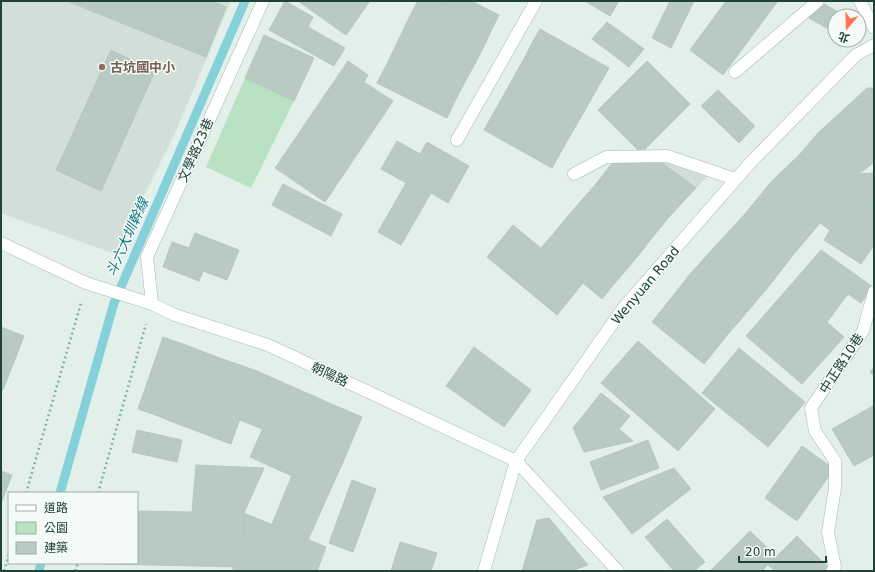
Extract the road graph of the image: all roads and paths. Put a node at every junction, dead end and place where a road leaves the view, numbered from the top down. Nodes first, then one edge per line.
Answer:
1 (263, 1) edge
2 (536, 1) edge
3 (818, 1) edge
4 (860, 1) edge
5 (874, 28) edge
6 (874, 45) edge
7 (735, 72) dead end
8 (457, 140) dead end
9 (574, 174) dead end
10 (735, 179) junction
11 (1, 243) edge
12 (86, 283) junction
13 (874, 292) edge
14 (152, 304) junction
15 (516, 461) junction
16 (26, 492) edge
17 (98, 492) edge
18 (8, 557) edge
19 (4, 571) edge
20 (484, 571) edge
21 (618, 571) edge
22 (832, 571) edge

1 - 14 street, 文學路23巷
2 - 8 street
3 - 7 street
4 - 5 street
6 - 10 street, Wenyuan Road
9 - 10 street
10 - 15 street, Wenyuan Road
11 - 12 street, 朝陽路
12 - 14 street, 朝陽路
12 - 16 path
13 - 22 street, 中正路10巷
14 - 15 street, 朝陽路
14 - 17 path
15 - 20 street, Wenyuan Road
15 - 21 street, 朝陽路
18 - 19 path

